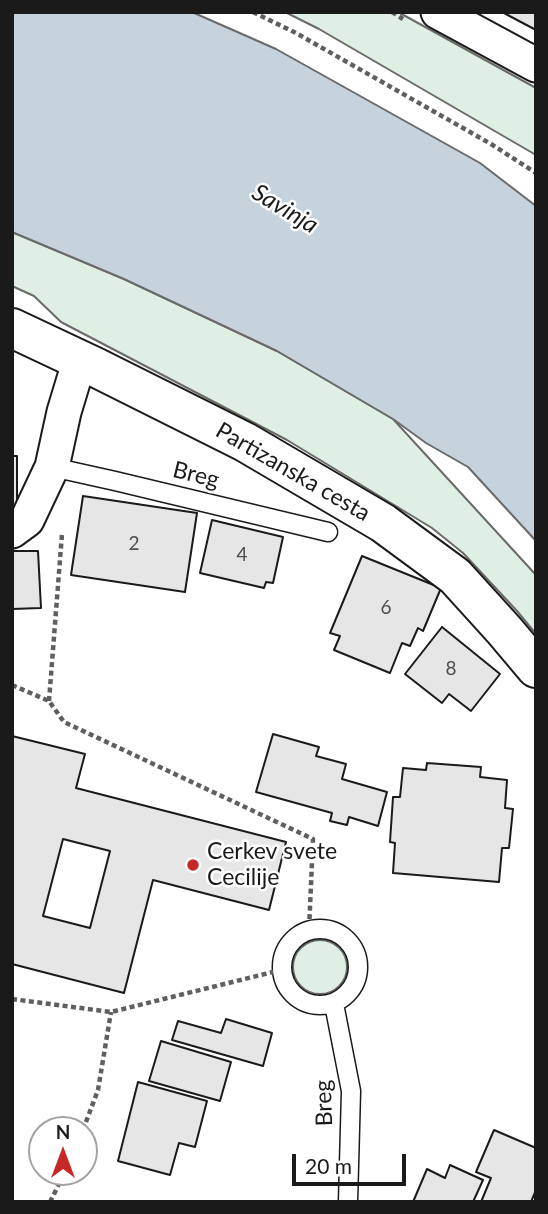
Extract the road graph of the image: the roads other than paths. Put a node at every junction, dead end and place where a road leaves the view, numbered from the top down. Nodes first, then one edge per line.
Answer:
1 (438, 12) edge
2 (536, 65) edge
3 (12, 328) edge
4 (79, 359) junction
5 (52, 467) junction
6 (12, 531) edge
7 (328, 532) dead end
8 (536, 668) edge
9 (334, 1004) junction
10 (348, 1202) edge

1 - 2 street
3 - 4 street, Partizanska cesta
4 - 5 street
4 - 8 street, Partizanska cesta
5 - 6 street
5 - 7 lane, Breg
9 - 9 lane
9 - 10 lane, Breg

